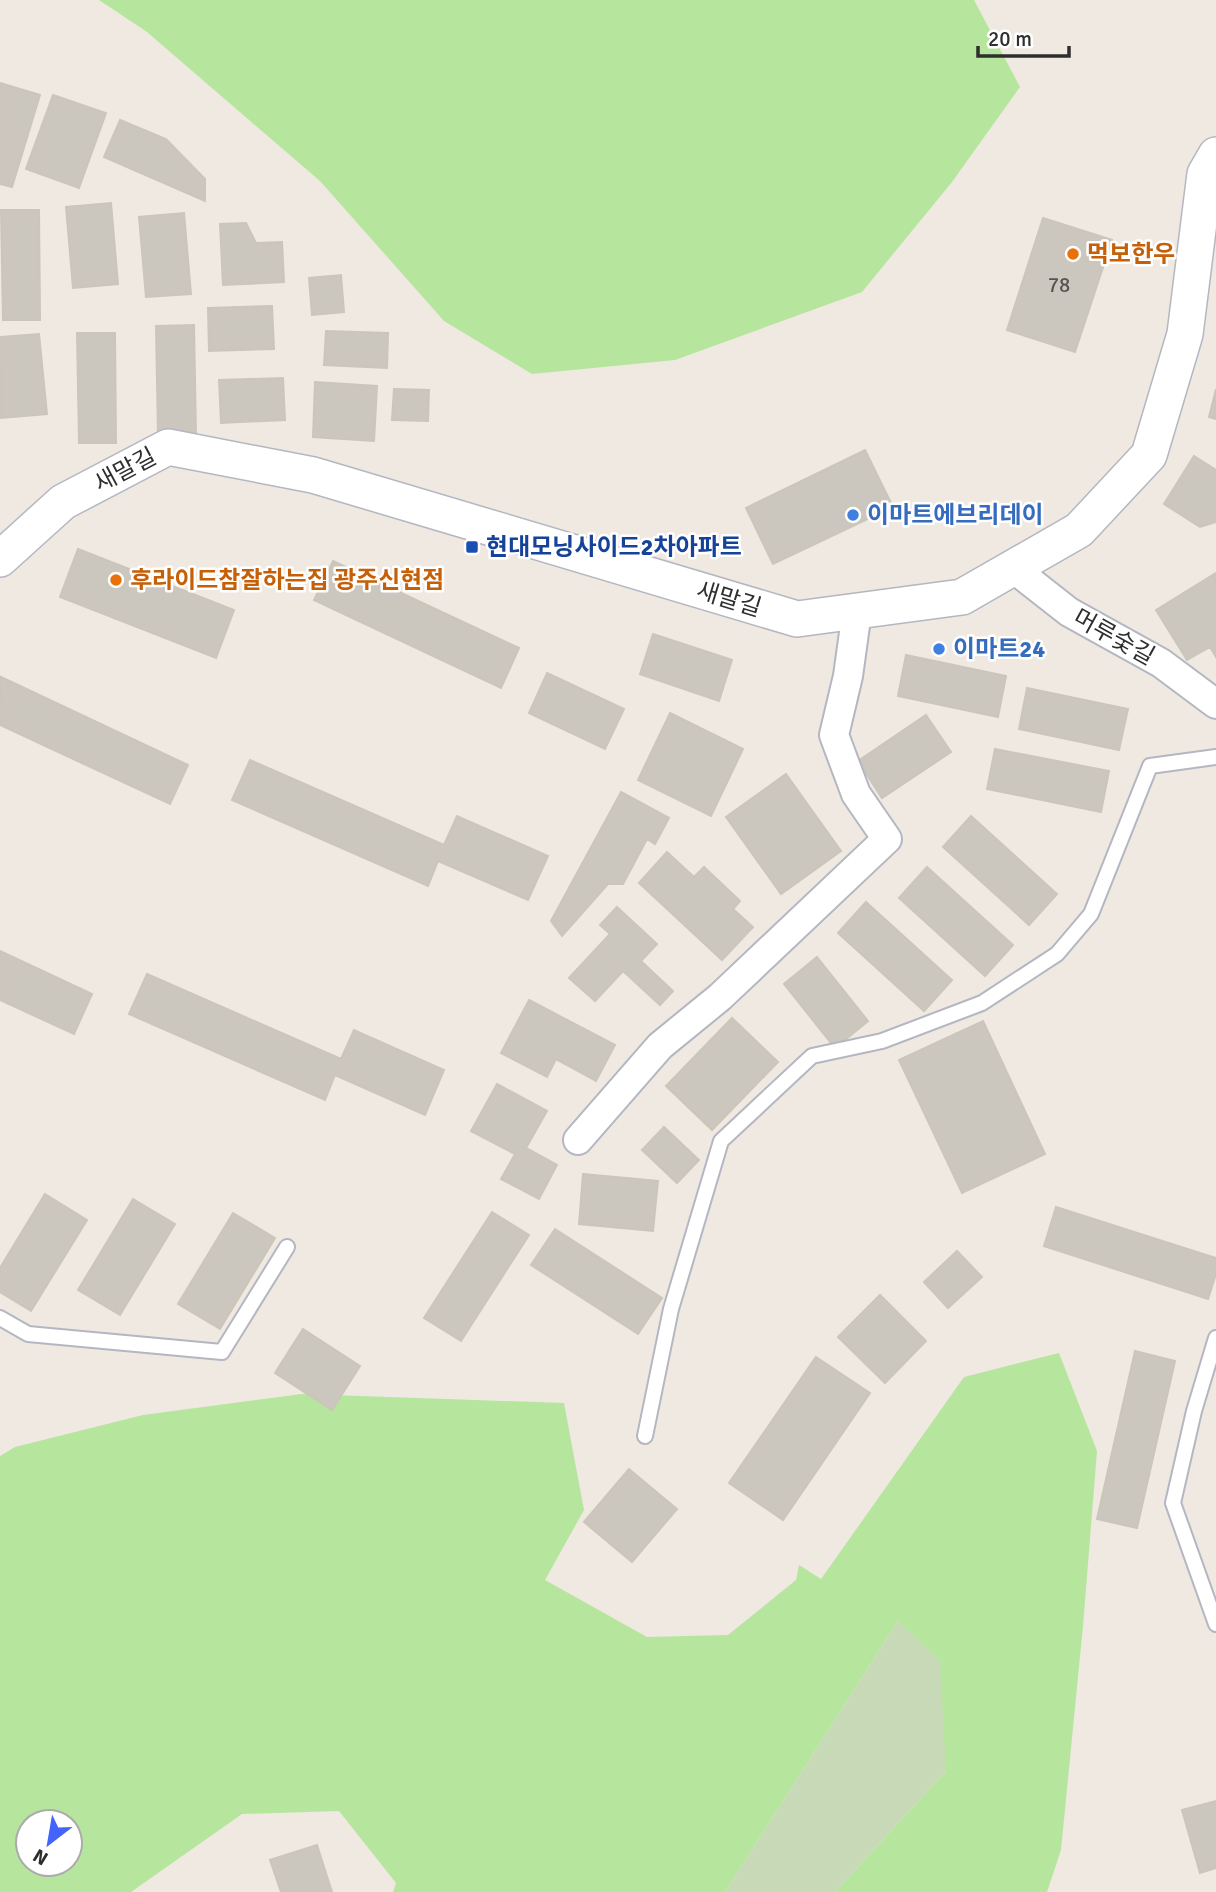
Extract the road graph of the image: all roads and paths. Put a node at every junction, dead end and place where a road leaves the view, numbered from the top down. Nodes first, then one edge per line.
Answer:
1 (1216, 155) edge
2 (0, 559) edge
3 (1013, 568) junction
4 (857, 611) junction
5 (1216, 704) edge
6 (1216, 757) edge
7 (578, 1140) dead end
8 (287, 1247) dead end
9 (0, 1318) edge
10 (1216, 1338) edge
11 (645, 1436) dead end
12 (1216, 1624) edge

1 - 3 street, 새말길
2 - 4 street, 새말길
3 - 4 street, 새말길
3 - 5 street, 머루숯길
4 - 7 street
6 - 11 lane
8 - 9 lane
10 - 12 lane

